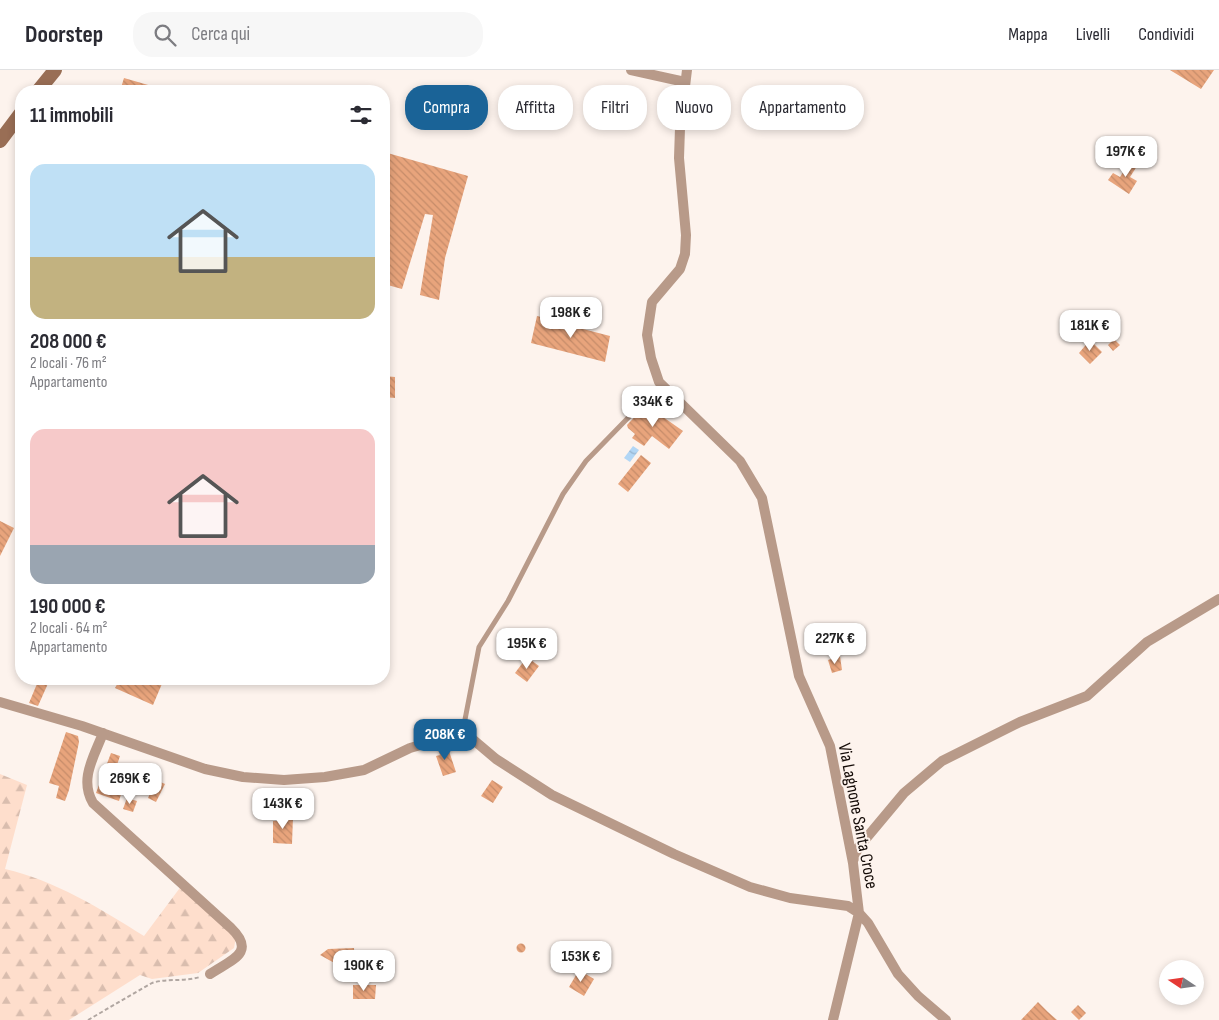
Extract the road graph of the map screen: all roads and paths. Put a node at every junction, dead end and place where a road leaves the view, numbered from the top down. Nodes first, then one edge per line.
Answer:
1 (55, 70) edge
2 (631, 70) edge
3 (687, 70) edge
4 (685, 82) junction
5 (43, 85) edge
6 (15, 121) edge
7 (0, 141) edge
8 (661, 384) junction
9 (1219, 599) edge
10 (0, 702) edge
11 (103, 733) junction
12 (462, 736) junction
13 (852, 863) junction
14 (859, 913) junction
15 (210, 974) joint
16 (88, 1020) edge
17 (833, 1020) edge
18 (946, 1020) edge

1 - 5 street
2 - 4 street
3 - 4 street, Via Lagnone Santa Croce
4 - 8 street, Via Lagnone Santa Croce
6 - 7 street
8 - 12 lane
8 - 13 street, Via Lagnone Santa Croce
9 - 13 street
10 - 11 street
11 - 12 street
11 - 15 street
12 - 14 street
13 - 14 street, Via Lagnone Santa Croce
14 - 17 street
14 - 18 street
15 - 16 path

